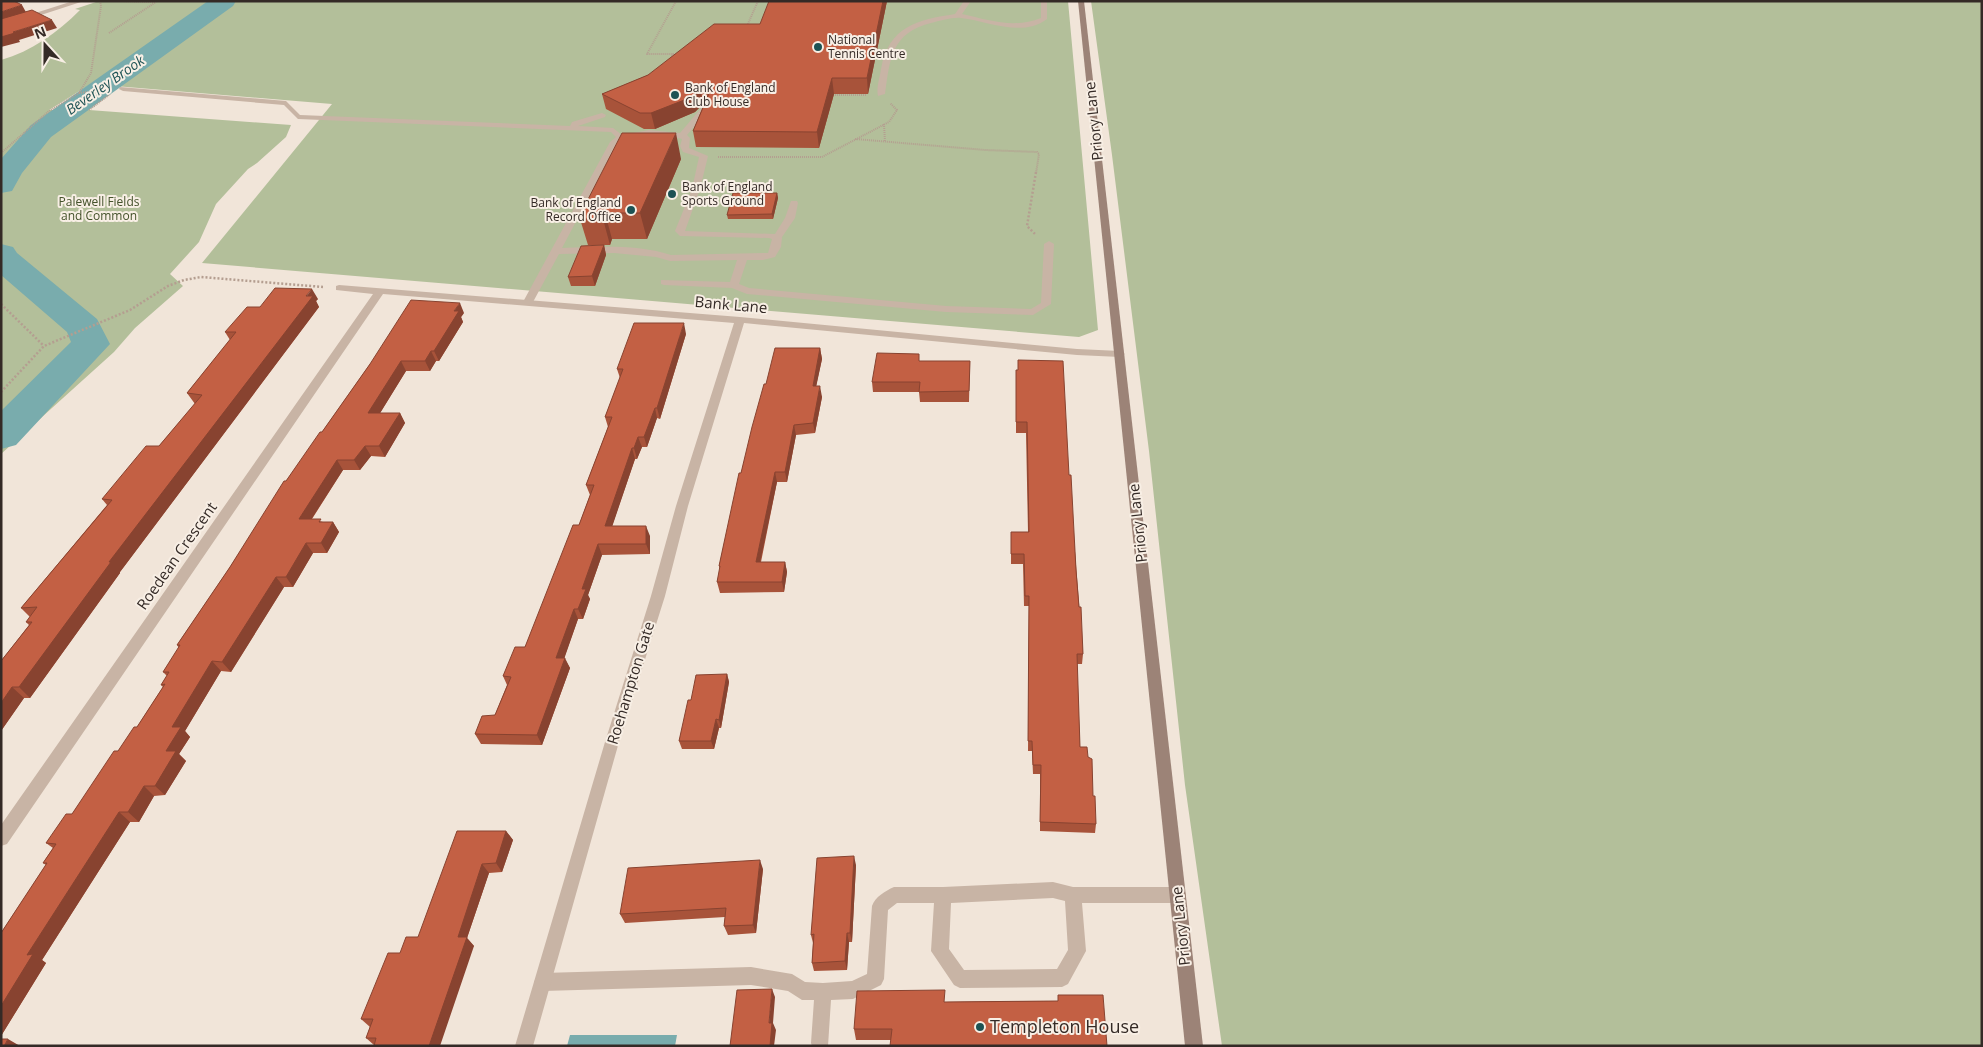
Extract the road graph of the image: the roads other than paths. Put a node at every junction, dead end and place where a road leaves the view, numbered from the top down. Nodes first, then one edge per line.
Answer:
1 (81, 1) edge
2 (968, 1) edge
3 (1044, 1) edge
4 (1081, 1) edge
5 (958, 15) junction
6 (1, 26) edge
7 (120, 90) road end
8 (881, 94) road end
9 (706, 108) edge
10 (602, 115) edge
11 (572, 128) junction
12 (682, 136) junction
13 (620, 137) junction
14 (794, 203) dead end
15 (777, 237) junction
16 (1049, 244) road end
17 (556, 251) junction
18 (743, 258) junction
19 (664, 282) dead end
20 (734, 285) junction
21 (339, 288) road end
22 (380, 291) junction
23 (528, 302) junction
24 (740, 320) junction
25 (1120, 354) junction
26 (1, 839) edge
27 (943, 895) junction
28 (1073, 895) junction
29 (1178, 896) junction
30 (543, 982) junction
31 (823, 992) junction
32 (820, 1043) dead end
33 (524, 1046) edge
34 (1194, 1046) edge

1 - 6 street
2 - 5 street
3 - 5 street
4 - 25 street, Priory Lane
5 - 8 street
7 - 11 street
9 - 12 street
10 - 11 street
11 - 13 street
12 - 13 street
12 - 15 street
13 - 17 street
14 - 15 street
15 - 18 street
16 - 20 street
17 - 18 street
17 - 23 street
18 - 20 street
19 - 20 street
21 - 22 street, Bank Lane
22 - 23 street, Bank Lane
22 - 26 street, Roedean Crescent
23 - 24 street, Bank Lane
24 - 25 street, Bank Lane
24 - 30 street, Roehampton Gate
25 - 29 street, Priory Lane
27 - 28 street
27 - 28 street
27 - 31 street
28 - 29 street
29 - 34 street, Priory Lane
30 - 31 street
30 - 33 street, Roehampton Gate
31 - 32 street

